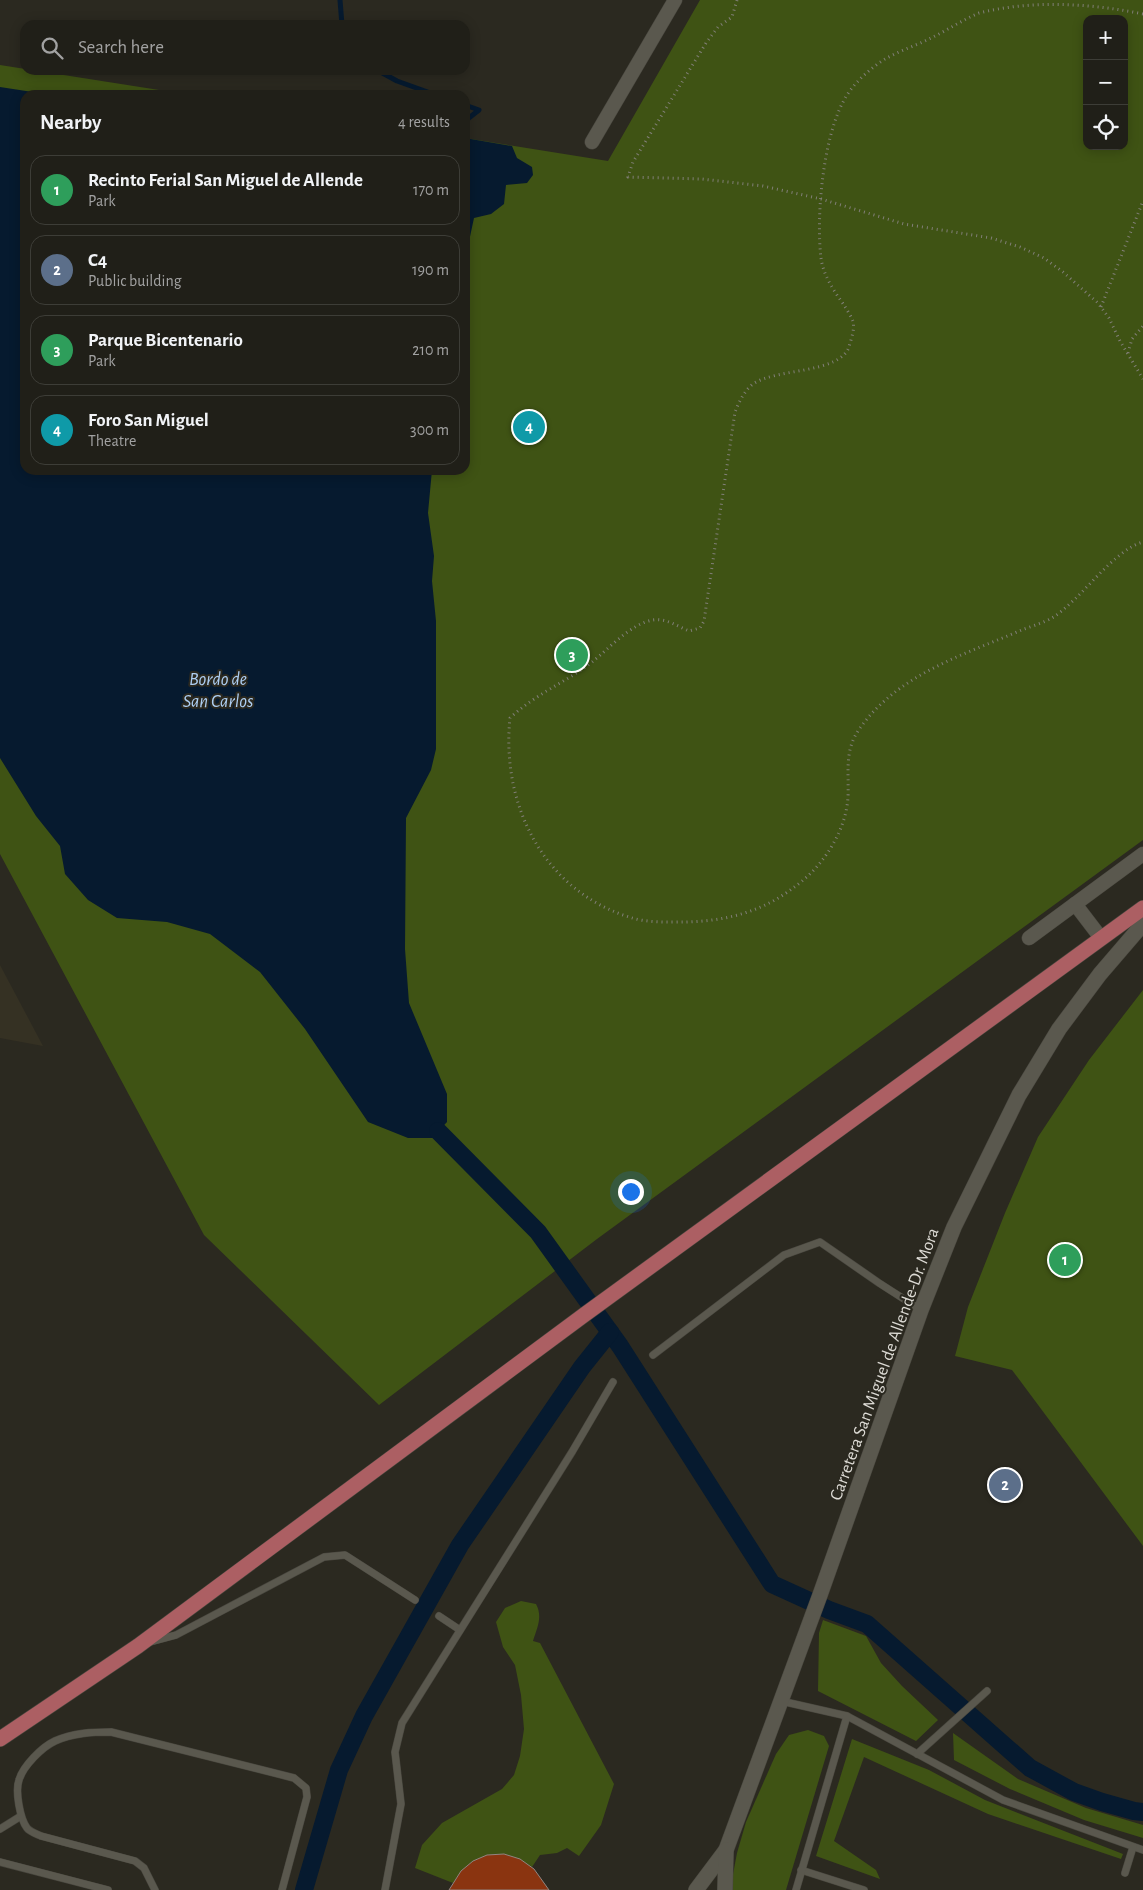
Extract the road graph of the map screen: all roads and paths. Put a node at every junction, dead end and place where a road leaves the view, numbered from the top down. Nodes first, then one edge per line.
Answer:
1 (676, 0) edge
2 (737, 0) edge
3 (1143, 14) edge
4 (592, 142) dead end
5 (820, 199) junction
6 (1143, 201) edge
7 (1101, 307) junction
8 (1143, 326) edge
9 (1127, 354) junction
10 (1143, 379) edge
11 (1143, 542) edge
12 (1143, 854) edge
13 (1075, 904) junction
14 (1143, 908) edge
15 (1143, 924) edge
16 (1029, 938) dead end
17 (1101, 938) junction
18 (921, 1310) junction
19 (654, 1355) dead end
20 (613, 1382) dead end
21 (415, 1600) dead end
22 (439, 1616) dead end
23 (460, 1630) junction
24 (138, 1646) junction
25 (987, 1691) dead end
26 (781, 1701) junction
27 (846, 1716) junction
28 (0, 1739) edge
29 (917, 1754) junction
30 (21, 1816) junction
31 (0, 1829) edge
32 (1133, 1847) junction
33 (726, 1850) junction
34 (1143, 1850) edge
35 (0, 1862) edge
36 (801, 1870) junction
37 (1125, 1873) dead end
38 (108, 1890) edge
39 (155, 1890) edge
40 (282, 1890) edge
41 (385, 1890) edge
42 (696, 1890) edge
43 (725, 1890) edge
44 (796, 1890) edge
45 (864, 1890) edge

1 - 4 street
2 - 5 path
3 - 5 path
5 - 7 path
5 - 11 path
6 - 7 path
7 - 9 path
8 - 9 path
9 - 10 path
12 - 13 street
13 - 16 street
13 - 17 street
14 - 17 main road
15 - 18 main road, Carretera San Miguel de Allende-Dr. Mora
17 - 24 main road
18 - 19 lane
18 - 26 main road, Carretera San Miguel de Allende-Dr. Mora
20 - 23 lane
21 - 24 lane
22 - 23 lane
23 - 41 lane
24 - 28 main road
25 - 29 lane
26 - 27 lane
26 - 33 main road, Carretera San Miguel de Allende-Dr. Mora
27 - 29 lane
27 - 36 lane
29 - 32 lane
30 - 31 lane
30 - 39 lane
30 - 40 lane
32 - 34 lane
32 - 37 lane
33 - 42 main road, Carretera San Miguel de Allende-Dr. Mora
33 - 43 main road, Carretera San Miguel de Allende-Dr. Mora
35 - 38 lane
36 - 44 lane
36 - 45 lane

